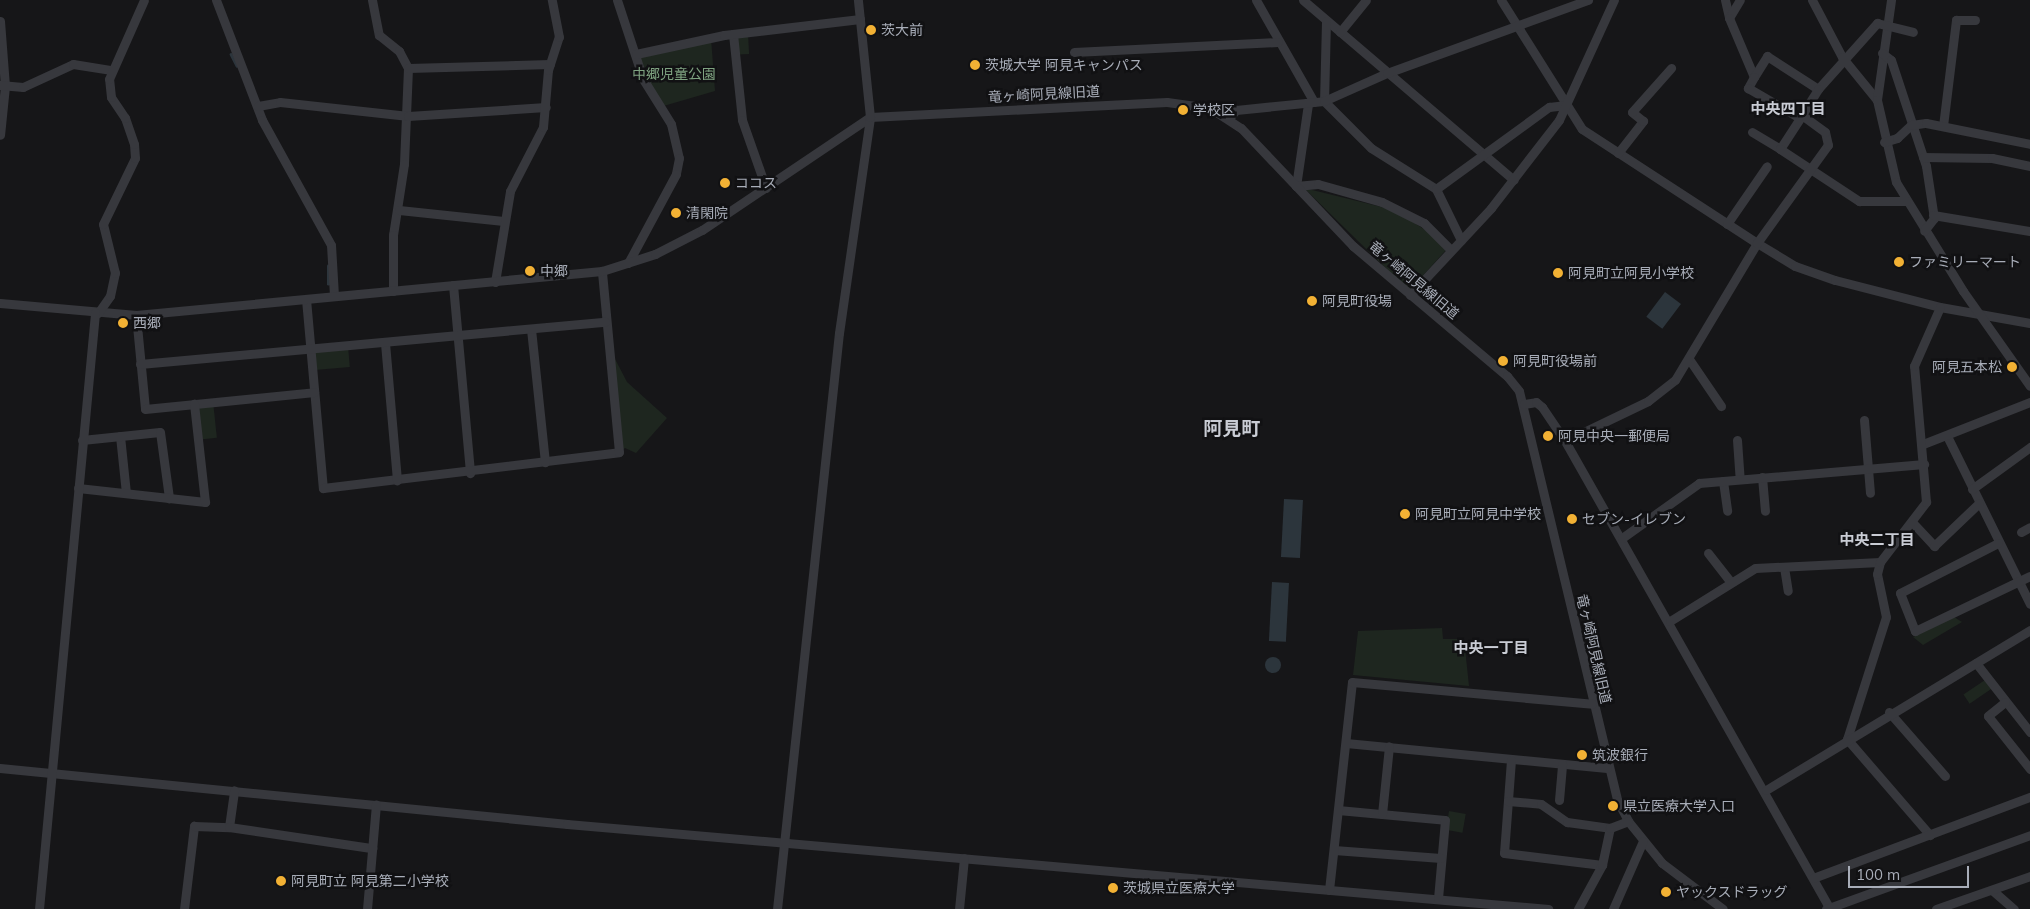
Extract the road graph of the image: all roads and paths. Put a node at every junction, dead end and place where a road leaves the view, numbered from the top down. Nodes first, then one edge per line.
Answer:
1 (144, 0) edge
2 (216, 0) edge
3 (372, 0) edge
4 (552, 0) edge
5 (617, 0) edge
6 (858, 0) edge
7 (1256, 0) edge
8 (1303, 0) edge
9 (1365, 0) edge
10 (1501, 0) edge
11 (1588, 0) edge
12 (1614, 0) edge
13 (1725, 0) edge
14 (1740, 0) edge
15 (1812, 0) edge
16 (1891, 0) edge
17 (1729, 18) junction
18 (860, 19) junction
19 (1975, 20) dead end
20 (0, 21) edge
21 (1326, 21) junction
22 (1887, 24) junction
23 (1518, 27) junction
24 (1340, 32) junction
25 (1913, 32) dead end
26 (733, 34) junction
27 (1278, 42) junction
28 (1074, 52) dead end
29 (1882, 53) junction
30 (636, 54) junction
31 (1842, 57) junction
32 (550, 64) junction
33 (408, 68) junction
34 (1670, 68) dead end
35 (112, 70) junction
36 (1387, 73) junction
37 (1754, 77) junction
38 (3, 85) edge
39 (1818, 89) junction
40 (1877, 100) junction
41 (1324, 101) junction
42 (1311, 103) junction
43 (1566, 105) junction
44 (258, 106) junction
45 (546, 107) junction
46 (408, 116) junction
47 (870, 117) junction
48 (1801, 117) junction
49 (1229, 118) junction
50 (1911, 125) junction
51 (1943, 126) junction
52 (1752, 132) dead end
53 (0, 136) edge
54 (1884, 142) junction
55 (2030, 144) edge
56 (1780, 150) junction
57 (1618, 154) junction
58 (1483, 155) junction
59 (1923, 157) junction
60 (1766, 166) dead end
61 (2030, 166) edge
62 (1809, 172) junction
63 (1514, 180) junction
64 (1296, 186) junction
65 (766, 188) junction
66 (1436, 189) junction
67 (1906, 201) junction
68 (398, 210) junction
69 (1933, 215) junction
70 (504, 221) junction
71 (1728, 224) junction
72 (1924, 231) junction
73 (2030, 231) edge
74 (1461, 240) junction
75 (1757, 243) junction
76 (1451, 250) junction
77 (628, 263) junction
78 (602, 271) junction
79 (495, 282) junction
80 (453, 285) junction
81 (393, 291) junction
82 (334, 296) junction
83 (1410, 296) junction
84 (306, 299) junction
85 (0, 303) edge
86 (1940, 307) junction
87 (97, 313) junction
88 (1979, 314) junction
89 (136, 315) junction
90 (605, 322) junction
91 (2030, 323) edge
92 (531, 329) junction
93 (458, 336) junction
94 (385, 343) junction
95 (310, 349) junction
96 (1689, 359) junction
97 (140, 364) junction
98 (2030, 385) edge
99 (314, 392) junction
100 (2030, 402) edge
101 (194, 404) junction
102 (1524, 404) junction
103 (1721, 406) dead end
104 (1864, 420) dead end
105 (120, 436) junction
106 (1947, 436) junction
107 (82, 440) junction
108 (1737, 440) dead end
109 (1564, 441) junction
110 (1923, 444) junction
111 (2030, 446) edge
112 (545, 462) junction
113 (1924, 464) junction
114 (1868, 468) junction
115 (470, 473) junction
116 (1762, 477) junction
117 (1740, 479) junction
118 (396, 480) junction
119 (1723, 481) junction
120 (78, 488) junction
121 (1972, 489) junction
122 (126, 493) junction
123 (1870, 493) dead end
124 (169, 498) junction
125 (1979, 503) junction
126 (1728, 511) dead end
127 (1766, 511) dead end
128 (1912, 522) junction
129 (2030, 527) edge
130 (2020, 532) dead end
131 (1622, 538) junction
132 (1998, 543) junction
133 (1708, 553) dead end
134 (1880, 562) junction
135 (1784, 567) junction
136 (2030, 576) edge
137 (1730, 581) junction
138 (2018, 582) junction
139 (1788, 591) dead end
140 (2030, 604) edge
141 (1670, 621) junction
142 (2030, 630) edge
143 (1976, 663) junction
144 (2005, 702) junction
145 (1592, 704) junction
146 (1889, 712) junction
147 (2030, 732) edge
148 (1846, 739) junction
149 (1346, 743) junction
150 (1389, 746) junction
151 (1511, 760) junction
152 (1562, 764) junction
153 (0, 768) edge
154 (1607, 768) junction
155 (2030, 769) edge
156 (52, 772) junction
157 (1945, 776) dead end
158 (234, 790) junction
159 (1766, 790) junction
160 (2030, 797) edge
161 (1559, 800) dead end
162 (1508, 801) junction
163 (376, 804) junction
164 (1338, 810) junction
165 (1382, 814) junction
166 (1628, 822) junction
167 (229, 827) junction
168 (1610, 828) junction
169 (1930, 835) junction
170 (2030, 835) edge
171 (784, 841) junction
172 (1643, 842) junction
173 (372, 848) junction
174 (1334, 850) junction
175 (964, 858) junction
176 (1441, 858) junction
177 (1602, 865) junction
178 (2030, 876) edge
179 (1813, 878) junction
180 (1330, 890) junction
181 (1992, 890) junction
182 (1438, 899) junction
183 (40, 909) edge
184 (184, 909) edge
185 (367, 909) edge
186 (777, 909) edge
187 (959, 909) edge
188 (1548, 909) edge
189 (1578, 909) edge
190 (1613, 909) edge
191 (1723, 909) edge
192 (1829, 909) edge
193 (1936, 909) edge
194 (2014, 909) edge

1 - 35 street
2 - 44 street
3 - 33 street
4 - 32 street
5 - 30 street
6 - 18 street
7 - 27 street
8 - 21 street
9 - 24 street
10 - 23 street
11 - 23 street
12 - 43 street
13 - 17 street
14 - 17 street
15 - 31 street
16 - 22 street
17 - 37 street
18 - 26 street
18 - 47 street
19 - 51 street
20 - 38 street
21 - 24 street
21 - 41 street
22 - 25 street
22 - 29 street
22 - 31 street
23 - 36 street
23 - 43 street
24 - 36 street
26 - 30 street
26 - 65 street
27 - 28 street
27 - 42 street
29 - 40 street
29 - 50 street
30 - 77 street
31 - 39 street
31 - 40 street
32 - 33 street
32 - 45 street
33 - 46 street
34 - 57 street
35 - 38 street
35 - 87 street
36 - 41 street
36 - 58 street
37 - 39 street
37 - 48 street
38 - 53 street
39 - 48 street
40 - 54 street
41 - 42 street
41 - 66 street
42 - 49 street
42 - 64 street
43 - 57 street
43 - 58 street
43 - 63 street
44 - 46 street
44 - 82 street
45 - 46 street
45 - 70 street
46 - 68 street
47 - 49 street, 竜ヶ崎阿見線旧道
47 - 65 street
47 - 171 street
48 - 56 street
48 - 62 street
49 - 64 street, 竜ヶ崎阿見線旧道
50 - 51 street
50 - 54 street
50 - 59 street
51 - 55 street
52 - 56 street
54 - 67 street
56 - 62 street
57 - 71 street
58 - 63 street
58 - 66 street
59 - 61 street
59 - 69 street
60 - 71 street
62 - 67 street
62 - 75 street
63 - 74 street
64 - 76 street
64 - 83 street, 竜ヶ崎阿見線旧道
65 - 77 street
66 - 74 street
67 - 72 street
68 - 70 street
68 - 81 street
69 - 72 street
69 - 73 street
70 - 79 street
71 - 75 street
72 - 88 street
74 - 76 street
75 - 86 street
75 - 96 street
76 - 83 street
77 - 78 street
78 - 79 street
78 - 90 street
79 - 80 street
80 - 81 street
80 - 93 street
81 - 82 street
82 - 84 street
83 - 102 street, 竜ヶ崎阿見線旧道
84 - 89 street
84 - 95 street
85 - 87 street
86 - 88 street
86 - 110 street
87 - 89 street
87 - 107 street
88 - 91 street
88 - 98 street
89 - 97 street
90 - 92 street
90 - 112 street
92 - 93 street
92 - 112 street
93 - 94 street
93 - 115 street
94 - 95 street
94 - 118 street
95 - 97 street
95 - 99 street
96 - 103 street
96 - 109 street
97 - 101 street
99 - 101 street
99 - 118 street
100 - 106 street
101 - 124 street
102 - 109 street
102 - 145 street, 竜ヶ崎阿見線旧道
104 - 114 street
105 - 107 street
105 - 122 street
105 - 124 street
106 - 110 street
106 - 121 street
107 - 120 street
108 - 117 street
109 - 131 street
110 - 113 street
111 - 121 street
112 - 115 street
113 - 114 street
113 - 128 street
114 - 116 street
114 - 123 street
115 - 118 street
116 - 117 street
116 - 127 street
117 - 119 street
119 - 126 street
119 - 131 street
120 - 122 street
120 - 156 street
121 - 125 street
122 - 124 street
125 - 128 street
125 - 132 street
128 - 134 street
129 - 130 street
131 - 141 street
132 - 138 street
132 - 138 street
133 - 137 street
134 - 135 street
134 - 148 street
135 - 137 street
135 - 139 street
136 - 138 street
137 - 141 street
138 - 140 street
141 - 159 street
142 - 143 street
143 - 144 street
143 - 146 street
144 - 147 street
144 - 155 street
145 - 149 street
145 - 154 street, 竜ヶ崎阿見線旧道
146 - 148 street
146 - 157 street
148 - 159 street
148 - 169 street
149 - 150 street
149 - 164 street
150 - 151 street
150 - 165 street
151 - 152 street
151 - 162 street
152 - 154 street
152 - 161 street
153 - 156 street
154 - 166 street, 竜ヶ崎阿見線旧道
156 - 158 street
156 - 183 street
158 - 163 street
158 - 167 street
159 - 179 street
160 - 169 street
162 - 168 street
162 - 177 street
163 - 171 street
163 - 173 street
164 - 165 street
164 - 174 street
165 - 176 street
166 - 168 street
166 - 172 street, 竜ヶ崎阿見線旧道
167 - 173 street
167 - 184 street
168 - 177 street
169 - 179 street
170 - 192 street
171 - 175 street
171 - 186 street
172 - 190 street
172 - 191 street, 竜ヶ崎阿見線旧道
173 - 185 street
174 - 176 street
174 - 180 street
175 - 180 street
175 - 187 street
176 - 182 street
177 - 189 street
178 - 181 street
179 - 192 street
180 - 182 street
181 - 193 street
181 - 194 street
182 - 188 street

